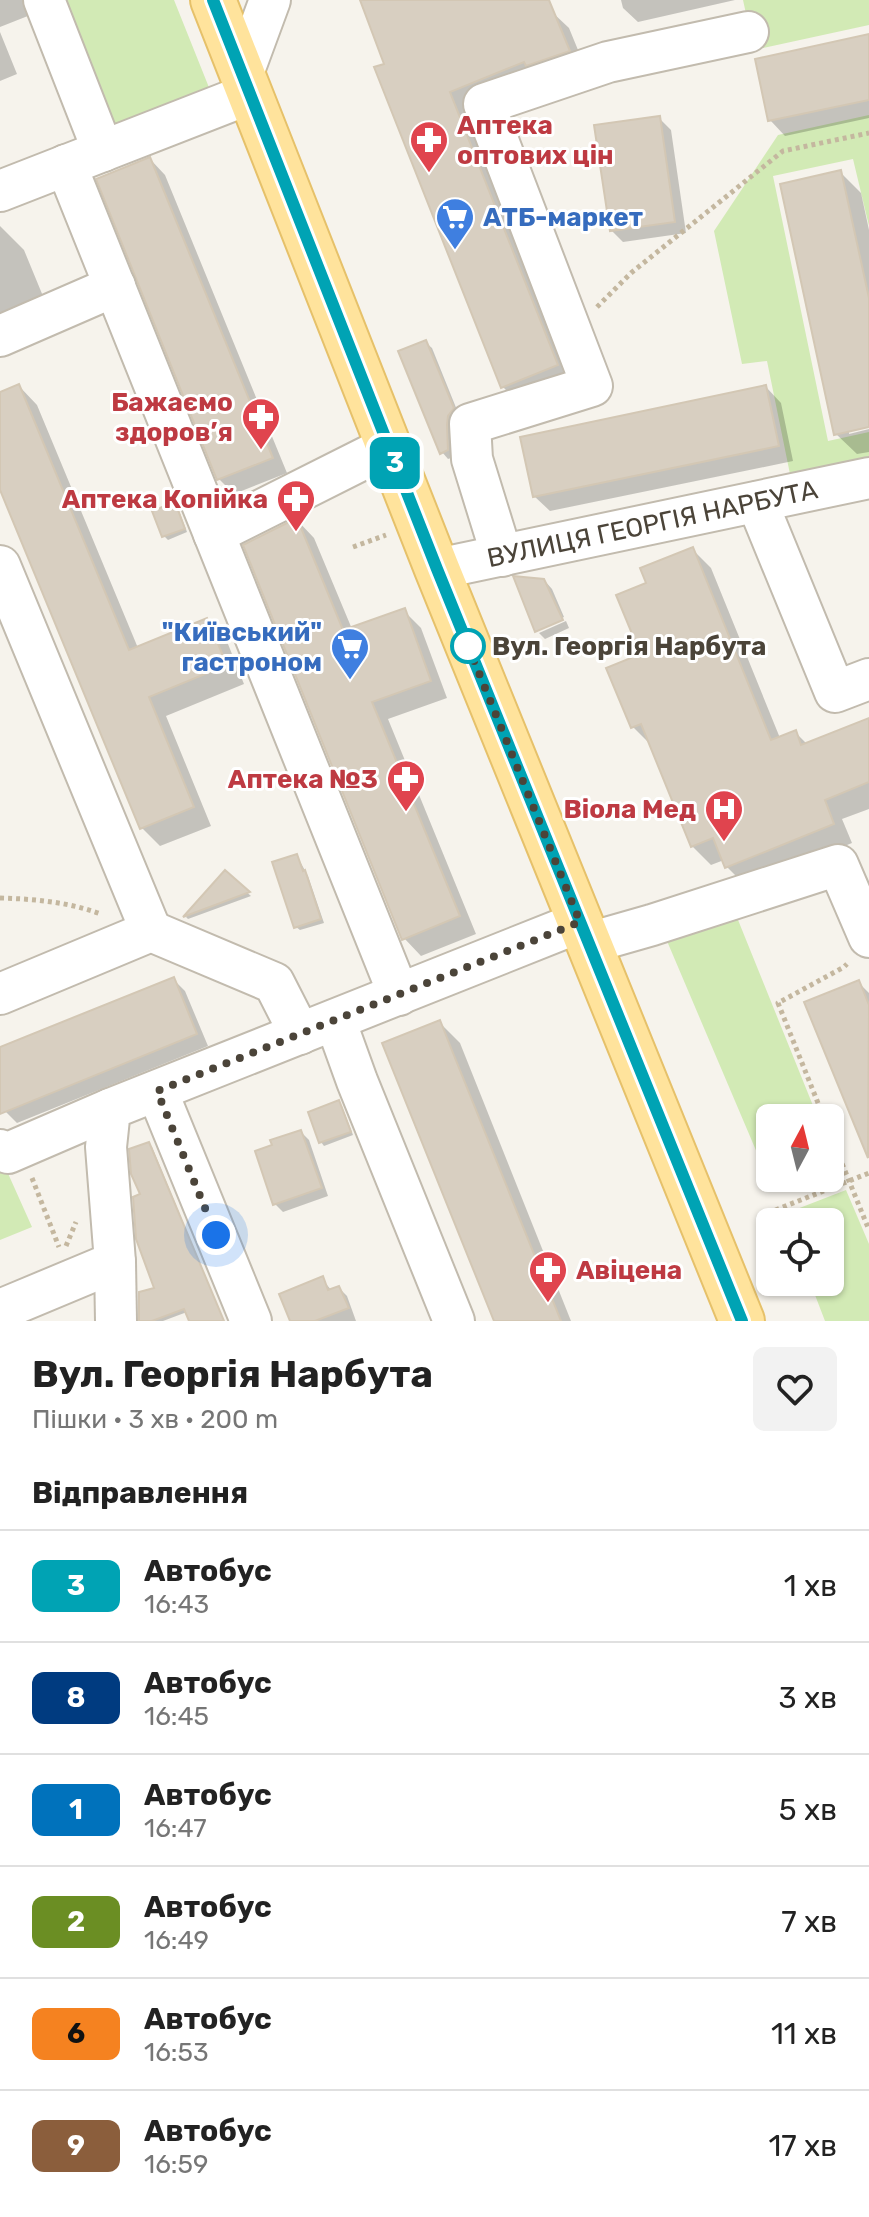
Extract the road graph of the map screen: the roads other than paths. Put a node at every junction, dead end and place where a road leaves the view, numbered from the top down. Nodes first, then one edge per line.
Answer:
1 (44, 0) edge
2 (213, 0) edge
3 (270, 0) edge
4 (748, 32) dead end
5 (246, 85) junction
6 (103, 151) junction
7 (66, 165) junction
8 (0, 191) edge
9 (115, 286) junction
10 (0, 336) edge
11 (389, 446) junction
12 (869, 478) edge
13 (757, 502) junction
14 (214, 534) junction
15 (502, 556) junction
16 (0, 566) edge
17 (437, 569) junction
18 (869, 679) edge
19 (151, 931) junction
20 (584, 932) junction
21 (869, 937) edge
22 (0, 994) edge
23 (399, 995) junction
24 (318, 1027) junction
25 (157, 1091) junction
26 (110, 1109) junction
27 (10, 1149) edge
28 (115, 1262) junction
29 (0, 1310) edge
30 (116, 1321) edge
31 (251, 1321) edge
32 (454, 1321) edge
33 (742, 1321) edge

1 - 6 street
2 - 5 main road
3 - 5 street
4 - 15 street
5 - 6 street
5 - 11 main road
6 - 7 street
7 - 8 street
7 - 9 street
9 - 10 street
9 - 14 street
11 - 14 street
11 - 17 main road
12 - 13 street, ВУЛИЦЯ ГЕОРГІЯ НАРБУТА
13 - 15 street, ВУЛИЦЯ ГЕОРГІЯ НАРБУТА
13 - 18 street
14 - 23 street
15 - 17 street, ВУЛИЦЯ ГЕОРГІЯ НАРБУТА
16 - 19 street
17 - 20 main road
19 - 22 street
19 - 24 street
20 - 21 street
20 - 23 street
20 - 33 main road
23 - 24 street
24 - 25 street
24 - 32 street
25 - 26 street
25 - 31 street
26 - 27 street
26 - 28 street
28 - 29 street
28 - 30 street

